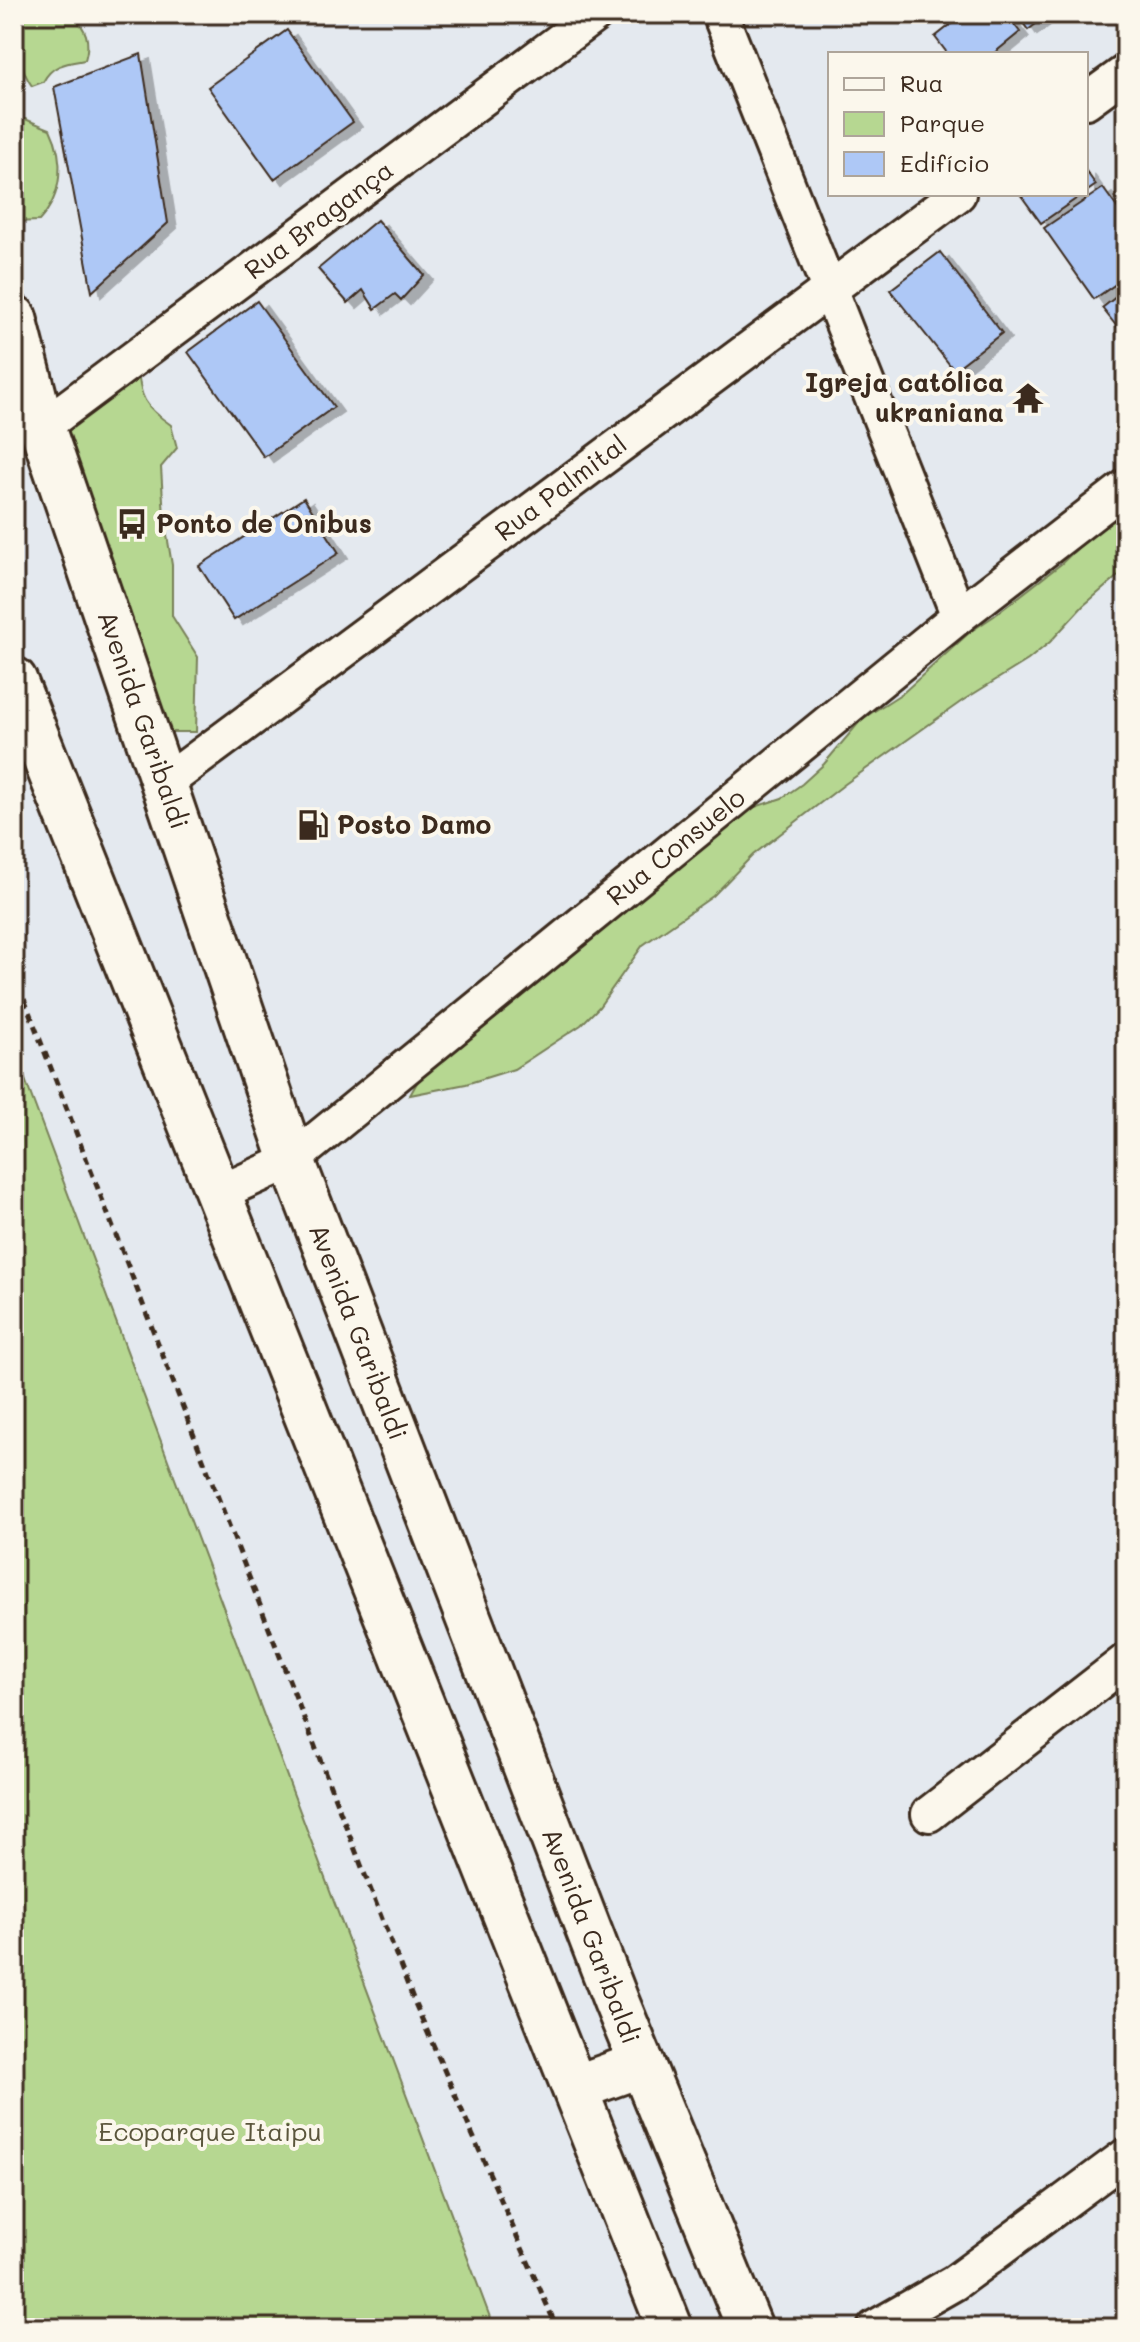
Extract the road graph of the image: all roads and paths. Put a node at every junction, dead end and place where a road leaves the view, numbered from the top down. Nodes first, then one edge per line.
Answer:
1 (596, 14) edge
2 (720, 14) edge
3 (1126, 72) edge
4 (1088, 100) edge
5 (955, 196) edge
6 (830, 287) junction
7 (14, 318) edge
8 (28, 433) edge
9 (1126, 487) edge
10 (959, 616) junction
11 (14, 680) edge
12 (165, 783) junction
13 (14, 973) edge
14 (292, 1160) junction
15 (219, 1193) junction
16 (1126, 1661) edge
17 (929, 1814) dead end
18 (642, 2064) junction
19 (575, 2088) junction
20 (1126, 2156) edge
21 (557, 2328) edge
22 (670, 2328) edge
23 (750, 2328) edge
24 (875, 2328) edge

1 - 8 street, Rua Bragança
2 - 6 street
3 - 4 street
5 - 6 street, Rua Palmital
6 - 10 street
6 - 12 street, Rua Palmital
7 - 8 main road, Avenida Garibaldi
8 - 12 main road, Avenida Garibaldi
9 - 10 street, Rua Consuelo
10 - 14 street, Rua Consuelo
11 - 15 main road
12 - 14 main road, Avenida Garibaldi
13 - 21 path
14 - 15 street, Rua Consuelo
14 - 18 main road, Avenida Garibaldi
15 - 19 main road
16 - 17 street
18 - 19 main road
18 - 23 main road, Avenida Garibaldi
19 - 22 main road
20 - 24 street

